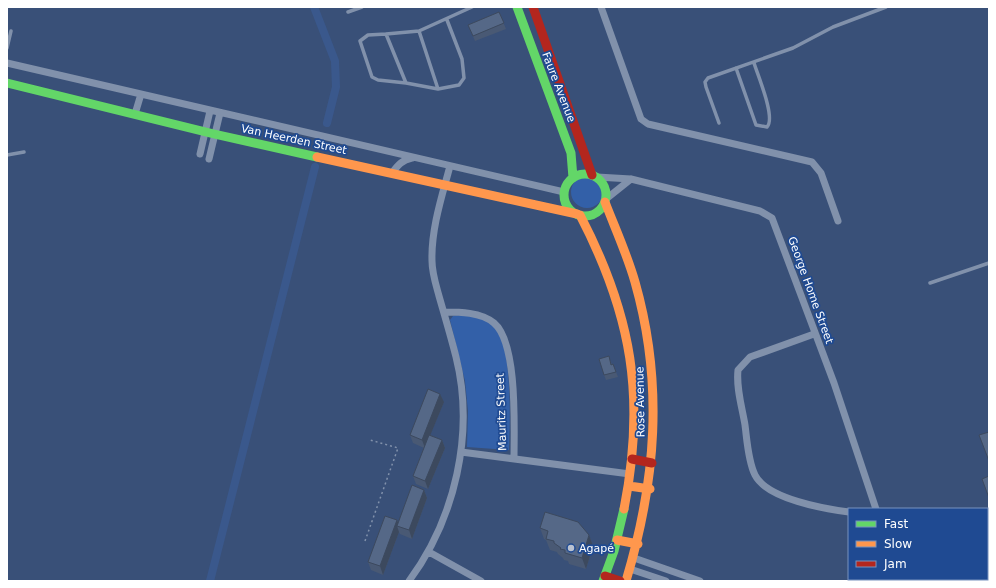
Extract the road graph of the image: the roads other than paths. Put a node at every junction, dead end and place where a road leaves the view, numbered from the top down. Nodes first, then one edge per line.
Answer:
1 (362, 7) edge
2 (472, 7) edge
3 (517, 7) edge
4 (533, 7) edge
5 (601, 7) edge
6 (886, 7) edge
7 (348, 12) dead end
8 (447, 20) junction
9 (10, 31) dead end
10 (419, 32) junction
11 (386, 34) junction
12 (7, 48) edge
13 (7, 63) edge
14 (754, 63) junction
15 (736, 68) junction
16 (555, 71) junction
17 (543, 79) junction
18 (7, 83) edge
19 (406, 83) junction
20 (438, 89) junction
21 (141, 94) junction
22 (210, 111) junction
23 (220, 113) junction
24 (135, 114) junction
25 (719, 123) dead end
26 (204, 131) junction
27 (214, 134) junction
28 (24, 152) dead end
29 (200, 154) dead end
30 (7, 155) edge
31 (414, 158) junction
32 (209, 159) dead end
33 (450, 166) junction
34 (392, 173) junction
35 (594, 176) junction
36 (573, 178) junction
37 (632, 179) junction
38 (445, 186) junction
39 (564, 192) junction
40 (605, 201) junction
41 (578, 215) junction
42 (838, 221) dead end
43 (989, 263) edge
44 (930, 284) dead end
45 (444, 312) junction
46 (814, 334) junction
47 (461, 452) junction
48 (514, 459) junction
49 (632, 459) junction
50 (652, 463) junction
51 (630, 474) junction
52 (629, 486) junction
53 (650, 489) junction
54 (876, 508) edge
55 (848, 512) edge
56 (617, 540) junction
57 (638, 544) junction
58 (429, 552) junction
59 (634, 558) junction
60 (630, 569) junction
61 (604, 579) edge
62 (409, 581) edge
63 (481, 581) edge
64 (620, 581) edge
65 (626, 581) edge
66 (666, 581) edge
67 (700, 581) edge

1 - 7 lane
2 - 8 lane
3 - 17 street, Faure Avenue
4 - 16 street, Faure Avenue
5 - 42 street
6 - 14 lane
8 - 10 lane
8 - 20 lane
9 - 12 lane
10 - 11 lane
10 - 20 lane
11 - 19 lane
11 - 19 lane
13 - 21 street, Van Heerden Street
14 - 15 lane
14 - 15 lane
15 - 25 lane
16 - 17 street
16 - 35 street, Faure Avenue
17 - 36 street, Faure Avenue
18 - 24 street, Van Heerden Street
19 - 20 lane
21 - 22 street, Van Heerden Street
21 - 24 street
22 - 23 street, Van Heerden Street
22 - 26 street
23 - 27 street
23 - 31 street, Van Heerden Street
24 - 26 street, Van Heerden Street
26 - 27 street, Van Heerden Street
26 - 29 street
27 - 32 street
27 - 34 street, Van Heerden Street
28 - 30 lane
31 - 33 street, Van Heerden Street
31 - 34 street
33 - 38 street
33 - 39 street, Van Heerden Street
34 - 38 street, Van Heerden Street
35 - 36 street
35 - 37 street, George Home Street
35 - 40 street
36 - 39 street
37 - 40 street
37 - 46 street, George Home Street
38 - 41 street, Van Heerden Street
38 - 45 street
39 - 41 street
40 - 41 street
40 - 50 street, Rose Avenue
41 - 49 street, Rose Avenue
43 - 44 lane
45 - 47 street
45 - 48 street, Mauritz Street
46 - 54 street, George Home Street
46 - 55 street
47 - 48 street
47 - 58 street
48 - 51 street
49 - 50 street
49 - 51 street, Rose Avenue
50 - 53 street, Rose Avenue
51 - 52 street, Rose Avenue
52 - 53 street
52 - 56 street, Rose Avenue
53 - 57 street, Rose Avenue
56 - 57 street
56 - 61 street, Rose Avenue
57 - 59 street, Rose Avenue
58 - 62 street
58 - 63 street
59 - 60 street, Rose Avenue
59 - 67 street
60 - 65 street, Rose Avenue
60 - 66 street
61 - 64 street

